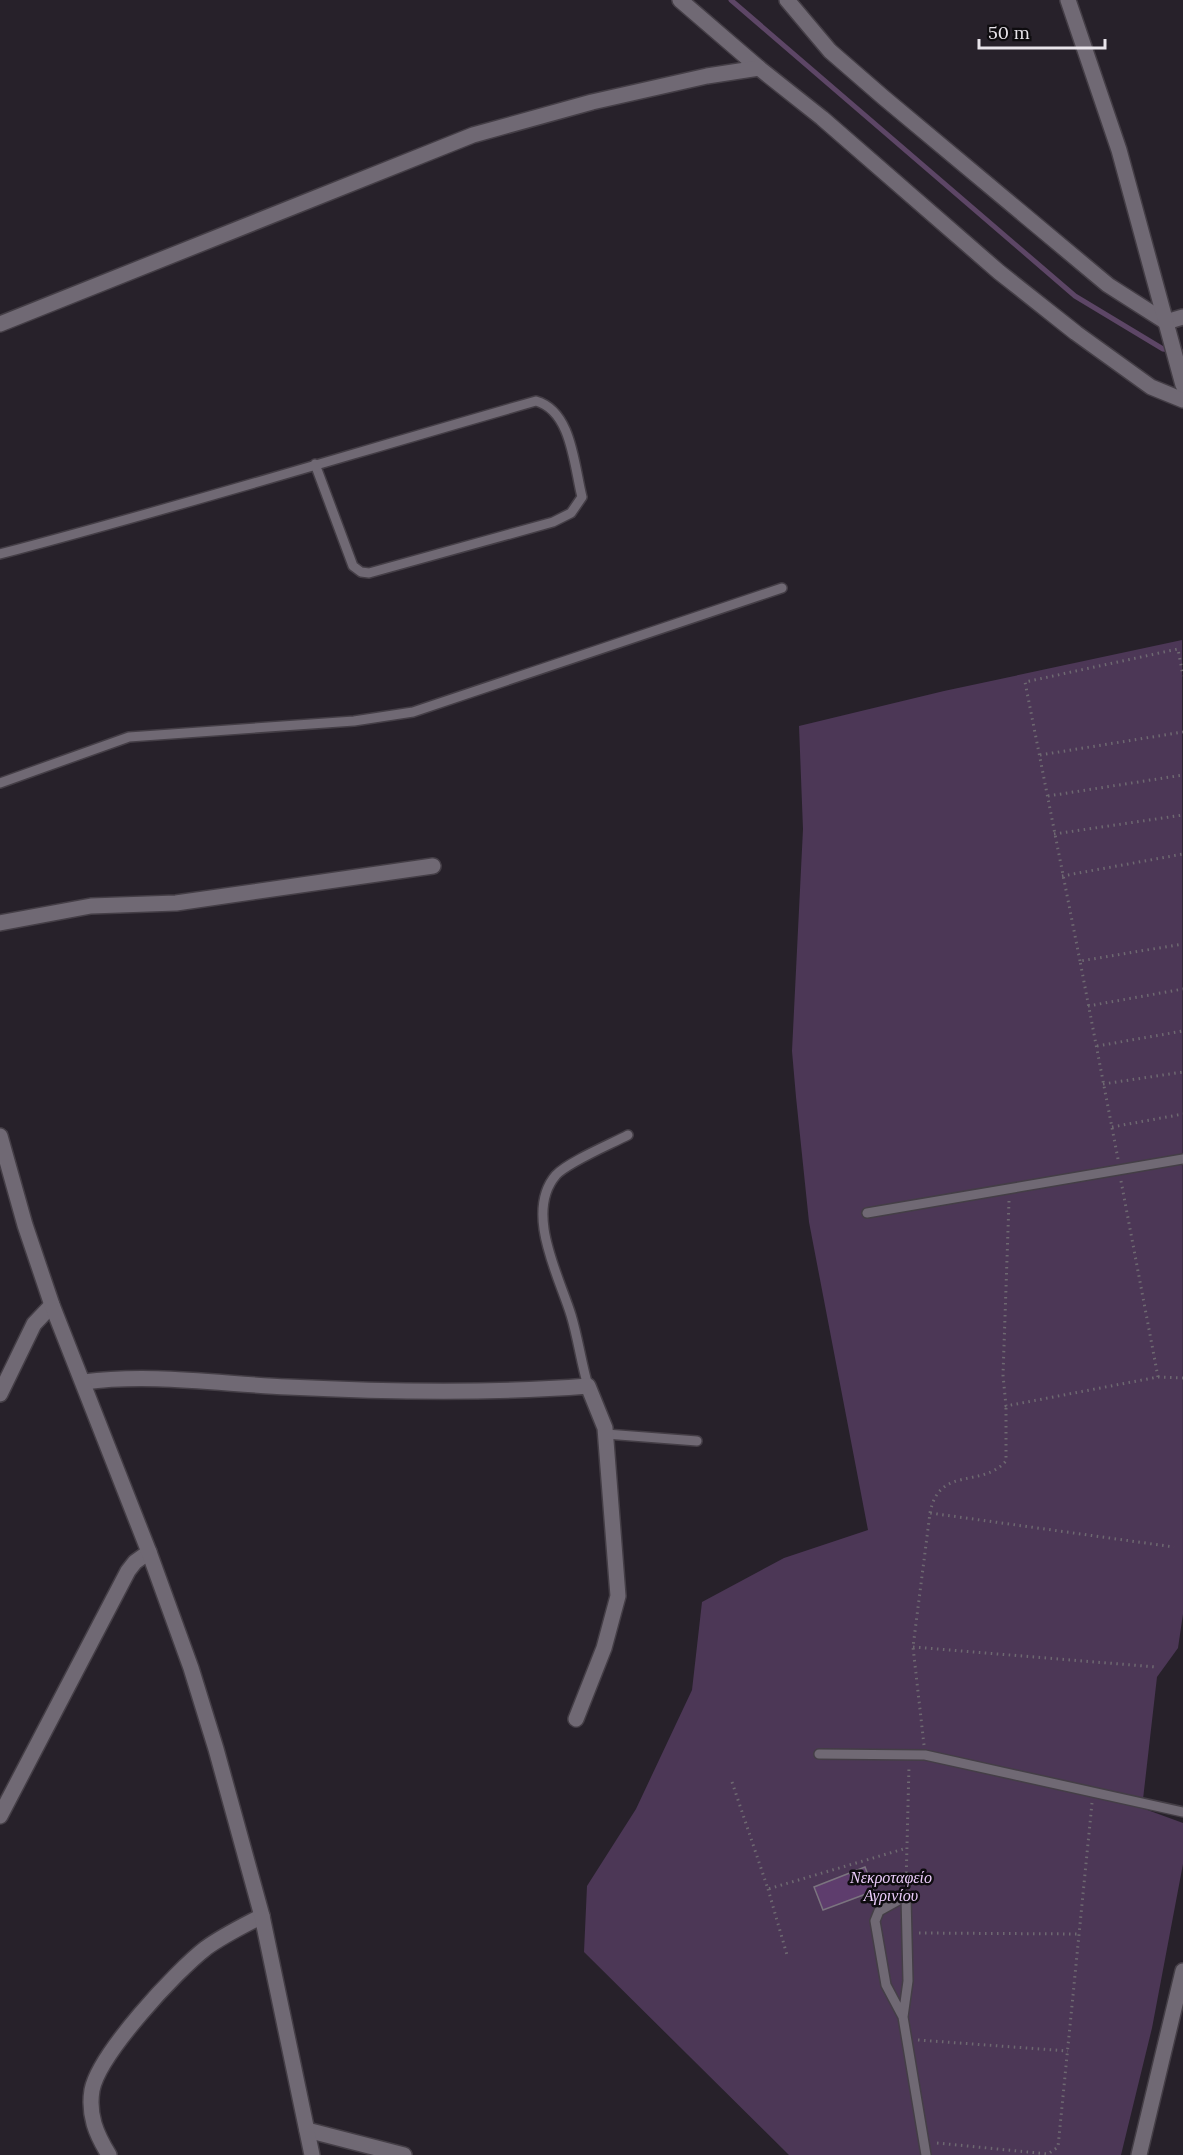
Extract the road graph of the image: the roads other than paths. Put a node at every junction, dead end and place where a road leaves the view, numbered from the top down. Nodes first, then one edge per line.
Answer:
1 (680, 0) edge
2 (787, 0) edge
3 (1068, 0) edge
4 (759, 68) junction
5 (1183, 317) edge
6 (1166, 322) junction
7 (0, 324) edge
8 (1182, 383) edge
9 (1183, 400) edge
10 (315, 464) junction
11 (0, 554) edge
12 (782, 588) dead end
13 (0, 783) edge
14 (433, 866) dead end
15 (0, 922) edge
16 (628, 1135) dead end
17 (0, 1136) edge
18 (1183, 1160) edge
19 (867, 1213) dead end
20 (52, 1305) junction
21 (84, 1382) junction
22 (588, 1386) junction
23 (0, 1394) edge
24 (606, 1434) junction
25 (697, 1441) dead end
26 (149, 1552) junction
27 (576, 1719) dead end
28 (819, 1754) dead end
29 (1183, 1812) edge
30 (0, 1816) edge
31 (262, 1916) junction
32 (1183, 1971) edge
33 (903, 2017) junction
34 (307, 2130) junction
35 (109, 2155) edge
36 (312, 2155) edge
37 (404, 2155) edge
38 (926, 2155) edge
39 (1139, 2155) edge

1 - 4 street
2 - 6 street
3 - 6 street
4 - 7 street
4 - 9 street
5 - 6 street
6 - 8 street
10 - 10 lane
10 - 11 lane
12 - 13 lane
14 - 15 street
16 - 22 lane
17 - 20 street
18 - 19 lane
20 - 21 street
20 - 23 street
21 - 22 street
21 - 26 street
22 - 24 street
24 - 25 lane
24 - 27 street
26 - 30 street
26 - 31 street
28 - 29 lane
31 - 34 street
31 - 35 street
32 - 39 street
33 - 33 lane
33 - 38 lane
34 - 36 street
34 - 37 street

